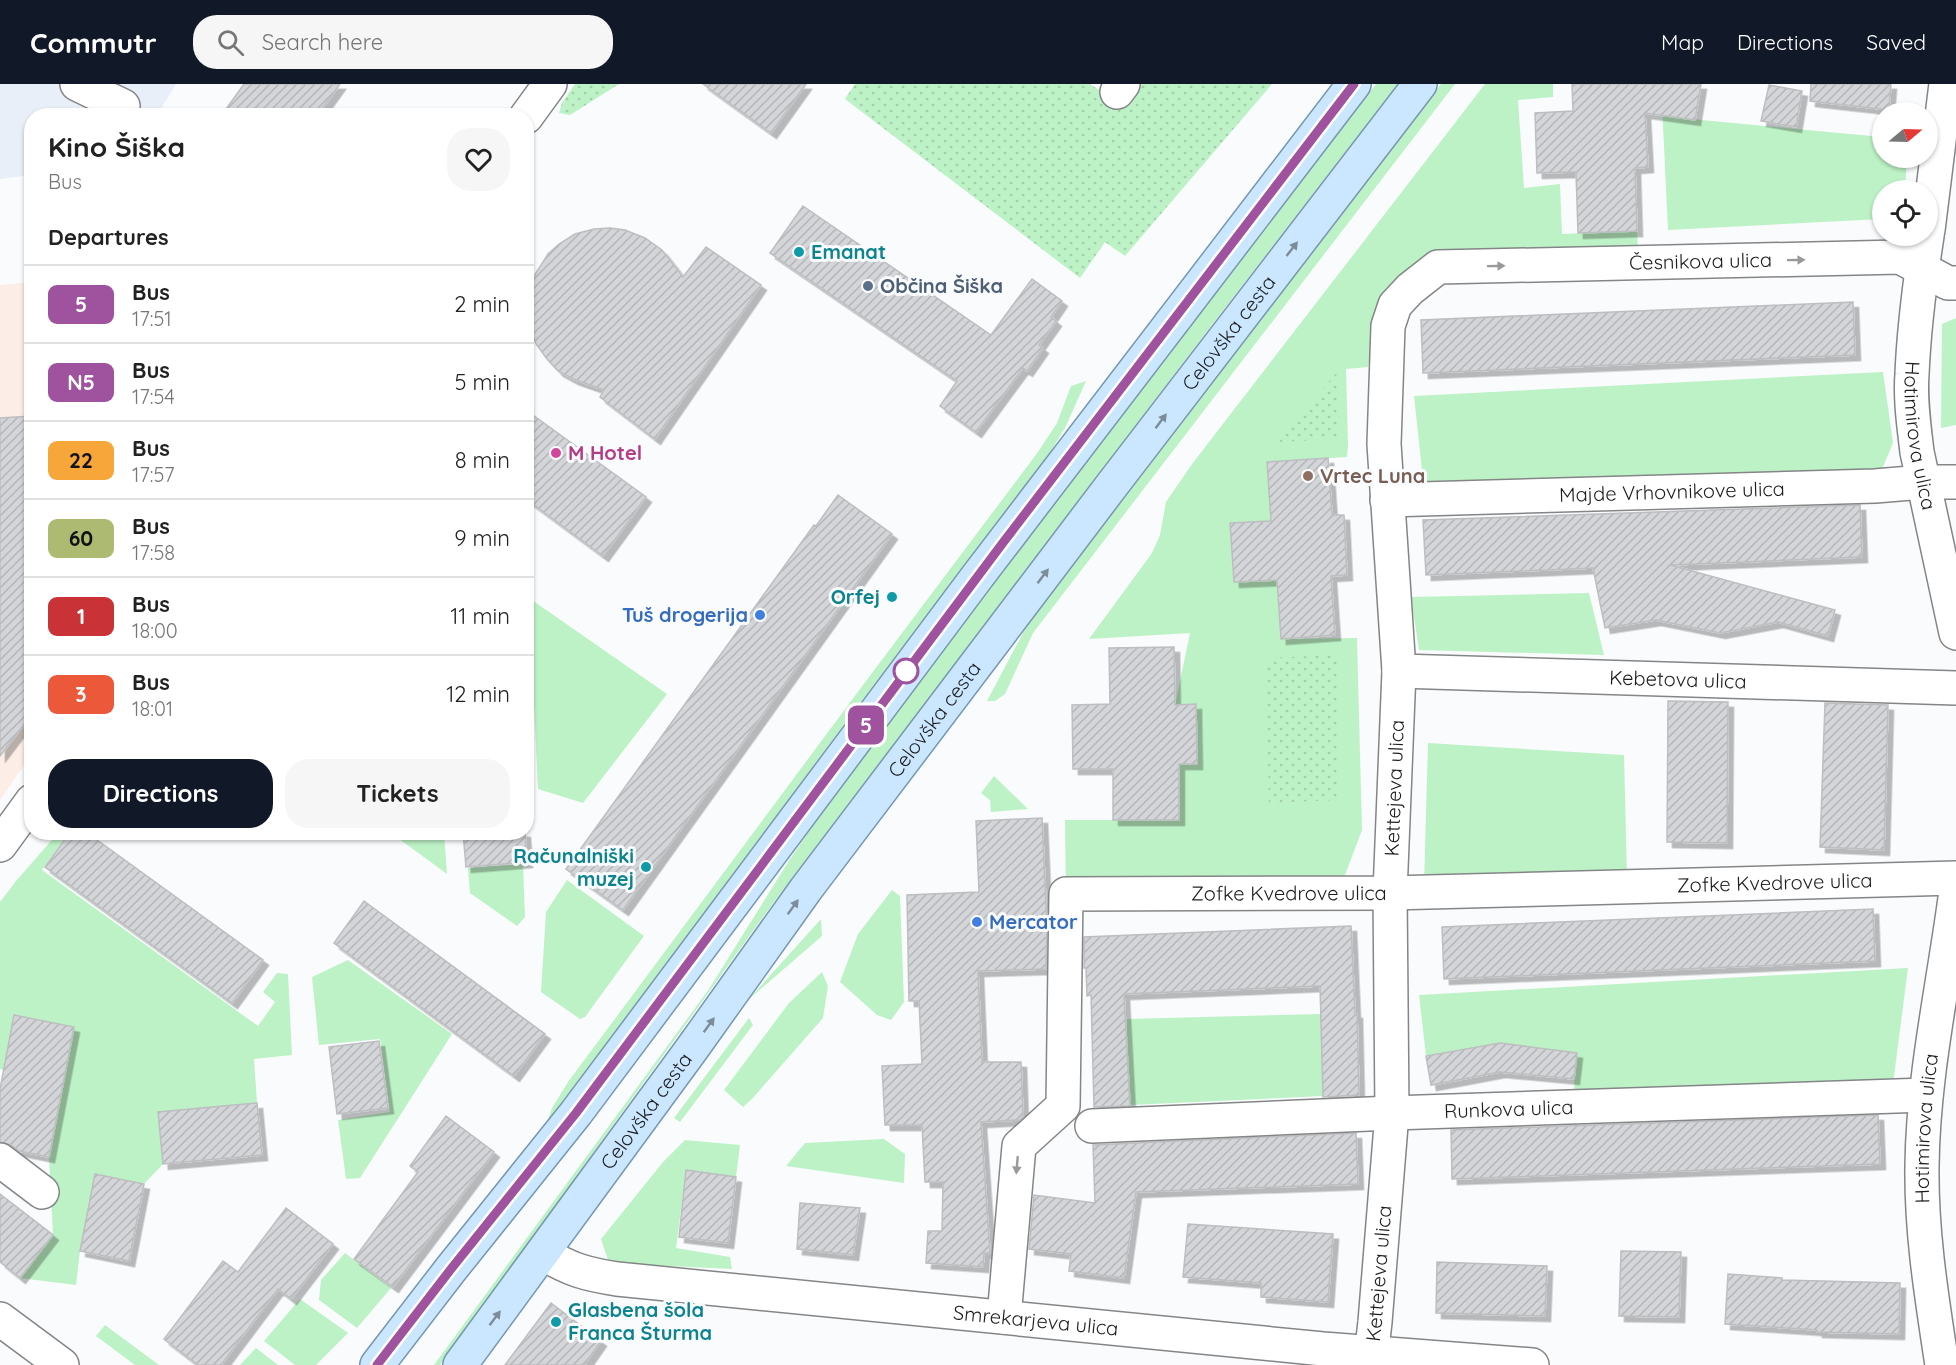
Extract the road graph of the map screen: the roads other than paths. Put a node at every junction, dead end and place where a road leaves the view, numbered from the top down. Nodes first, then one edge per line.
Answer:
1 (77, 84) edge
2 (550, 84) edge
3 (1354, 84) edge
4 (1420, 84) edge
5 (1946, 84) edge
6 (123, 106) dead end
7 (533, 108) edge
8 (1934, 180) edge
9 (1926, 246) edge
10 (1438, 267) joint
11 (1922, 270) junction
12 (1956, 283) edge
13 (1923, 482) junction
14 (1956, 482) edge
15 (1388, 500) junction
16 (1956, 633) edge
17 (1399, 671) junction
18 (1956, 688) edge
19 (24, 812) edge
20 (0, 845) edge
21 (1956, 879) edge
22 (1956, 891) edge
23 (1390, 893) junction
24 (1926, 1095) junction
25 (1392, 1113) junction
26 (1092, 1126) dead end
27 (0, 1160) edge
28 (42, 1192) dead end
29 (543, 1253) junction
30 (1004, 1317) junction
31 (0, 1318) edge
32 (1371, 1359) edge
33 (62, 1365) edge
34 (377, 1365) edge
35 (460, 1365) edge
36 (1532, 1365) edge
37 (1942, 1365) edge

1 - 6 street
2 - 7 street
3 - 34 main road
29 -> 4 main road, Celovška cesta
5 - 8 street
9 - 11 street, Hotimirova ulica
10 -> 11 street, Česnikova ulica
10 - 15 street, Kettejeva ulica
11 - 12 street, Česnikova ulica
11 - 13 street, Hotimirova ulica
13 - 14 street, Majde Vrhovnikove ulica
13 - 15 street, Majde Vrhovnikove ulica
13 - 16 street, Hotimirova ulica
15 - 17 street, Kettejeva ulica
17 - 18 street, Kebetova ulica
17 - 23 street, Kettejeva ulica
19 - 20 street
21 - 23 street, Zofke Kvedrove ulica
22 - 24 street, Hotimirova ulica
23 - 25 street, Kettejeva ulica
23 -> 30 street, Zofke Kvedrove ulica
24 - 25 street, Runkova ulica
24 - 37 street, Hotimirova ulica
25 - 26 street, Runkova ulica
25 - 32 street, Kettejeva ulica
27 - 28 street
29 - 30 street, Smrekarjeva ulica
35 -> 29 main road, Celovška cesta
30 - 32 street, Smrekarjeva ulica
31 - 33 street
32 - 36 street, Smrekarjeva ulica

